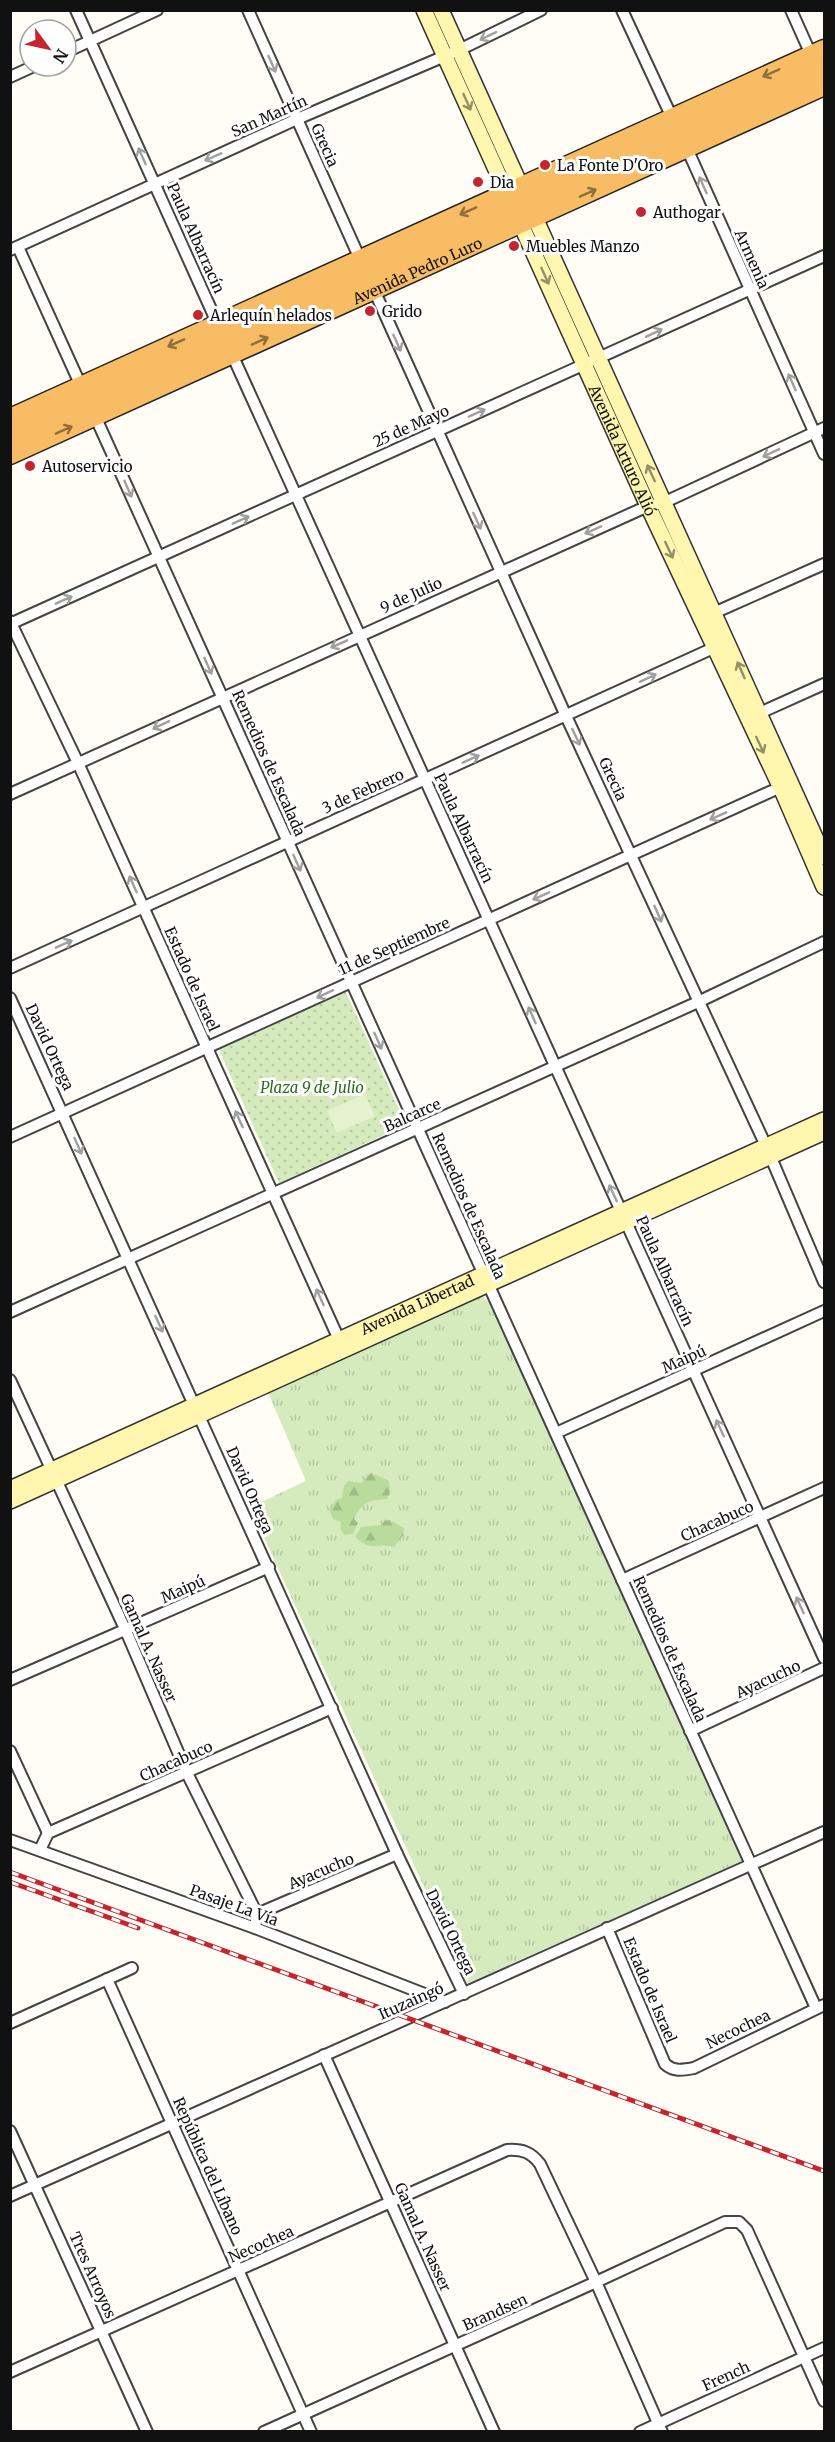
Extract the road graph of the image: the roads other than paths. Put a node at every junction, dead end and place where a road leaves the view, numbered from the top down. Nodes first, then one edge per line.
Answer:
1 (76, 10) edge
2 (157, 10) edge
3 (248, 10) edge
4 (424, 10) edge
5 (441, 10) edge
6 (541, 10) edge
7 (622, 10) edge
8 (790, 10) edge
9 (90, 41) junction
10 (78, 46) edge
11 (452, 52) junction
12 (821, 69) edge
13 (297, 119) junction
14 (680, 133) junction
15 (154, 184) junction
16 (521, 205) junction
17 (14, 249) edge
18 (825, 256) edge
19 (360, 259) junction
20 (374, 290) junction
21 (750, 290) junction
22 (225, 339) junction
23 (592, 362) junction
24 (81, 386) junction
25 (95, 416) junction
26 (10, 418) edge
27 (820, 430) edge
28 (436, 432) junction
29 (10, 437) edge
30 (825, 454) edge
31 (10, 455) edge
32 (296, 495) junction
33 (665, 502) junction
34 (648, 506) junction
35 (159, 557) junction
36 (825, 564) edge
37 (500, 571) junction
38 (708, 615) junction
39 (11, 623) edge
40 (359, 635) junction
41 (721, 645) junction
42 (825, 684) edge
43 (222, 697) junction
44 (566, 716) junction
45 (754, 716) junction
46 (78, 763) junction
47 (425, 780) junction
48 (786, 785) junction
49 (10, 794) edge
50 (288, 842) junction
51 (632, 855) junction
52 (821, 855) edge
53 (825, 887) edge
54 (143, 908) junction
55 (489, 919) junction
56 (825, 942) edge
57 (10, 968) edge
58 (351, 982) junction
59 (10, 998) edge
60 (698, 1002) junction
61 (207, 1049) junction
62 (555, 1066) junction
63 (64, 1114) junction
64 (825, 1120) edge
65 (418, 1129) junction
66 (825, 1132) edge
67 (10, 1137) edge
68 (769, 1151) junction
69 (273, 1194) junction
70 (624, 1217) junction
71 (129, 1259) junction
72 (486, 1280) junction
73 (825, 1282) edge
74 (825, 1311) edge
75 (10, 1312) edge
76 (342, 1345) junction
77 (693, 1371) junction
78 (10, 1380) edge
79 (198, 1410) junction
80 (556, 1433) junction
81 (54, 1475) junction
82 (825, 1488) edge
83 (10, 1489) edge
84 (10, 1501) edge
85 (761, 1518) junction
86 (268, 1567) junction
87 (622, 1580) junction
88 (126, 1631) junction
89 (825, 1658) edge
90 (825, 1668) edge
91 (10, 1680) edge
92 (332, 1708) junction
93 (690, 1731) junction
94 (10, 1751) edge
95 (187, 1773) junction
96 (825, 1832) edge
97 (48, 1833) junction
98 (10, 1840) edge
99 (40, 1850) junction
100 (397, 1854) junction
101 (751, 1865) junction
102 (257, 1914) junction
103 (255, 1928) junction
104 (607, 1928) junction
105 (132, 1968) dead end
106 (107, 1979) junction
107 (464, 1994) junction
108 (445, 2002) junction
109 (820, 2007) edge
110 (10, 2022) edge
111 (324, 2055) junction
112 (665, 2064) joint
113 (172, 2124) junction
114 (10, 2131) edge
115 (35, 2185) junction
116 (10, 2196) edge
117 (390, 2202) junction
118 (238, 2270) junction
119 (596, 2282) junction
120 (102, 2331) junction
121 (455, 2346) junction
122 (825, 2348) edge
123 (805, 2357) junction
124 (10, 2372) edge
125 (825, 2401) edge
126 (303, 2413) junction
127 (661, 2427) edge
128 (147, 2432) edge
129 (264, 2432) edge
130 (311, 2432) edge
131 (494, 2432) edge
132 (640, 2432) edge

1 - 9 street, Paula Albarracín
2 - 9 street
3 -> 13 street, Grecia
4 - 11 main road, Avenida Arturo Alió
5 - 11 main road, Avenida Arturo Alió
6 -> 11 street, San Martín
7 - 14 street, Armenia
8 - 12 street
9 - 10 street
15 -> 9 street, Paula Albarracín
11 - 13 street, San Martín
11 - 16 main road, Avenida Arturo Alió
12 - 14 highway, Avenida Pedro Luro
12 -> 14 highway, Avenida Pedro Luro
13 -> 15 street, San Martín
13 - 19 street, Grecia
14 - 16 highway, Avenida Pedro Luro
14 - 16 highway, Avenida Pedro Luro
21 -> 14 street, Armenia
15 - 17 street, San Martín
15 - 22 street, Paula Albarracín
16 -> 19 highway, Avenida Pedro Luro
16 - 20 highway, Avenida Pedro Luro
16 - 22 highway, Avenida Pedro Luro
16 - 23 main road, Avenida Arturo Alió
17 - 24 street
18 - 21 street, 25 de Mayo
19 - 22 highway, Avenida Pedro Luro
22 -> 20 highway, Avenida Pedro Luro
20 -> 28 street, Grecia
23 -> 21 street, 25 de Mayo
27 -> 21 street, Armenia
22 -> 24 highway, Avenida Pedro Luro
22 - 25 highway, Avenida Pedro Luro
22 - 29 highway, Avenida Pedro Luro
22 - 32 street, Paula Albarracín
28 -> 23 street, 25 de Mayo
33 -> 23 main road, Avenida Arturo Alió
23 - 34 main road, Avenida Arturo Alió
24 - 26 highway, Avenida Pedro Luro
31 -> 25 highway, Avenida Pedro Luro
25 -> 35 street, Remedios de Escalada
27 - 30 street, Armenia
27 -> 33 street, 9 de Julio
28 - 32 street, 25 de Mayo
28 -> 37 street, Grecia
35 -> 32 street, 25 de Mayo
32 - 40 street, Paula Albarracín
33 - 34 street, 9 de Julio
33 - 38 main road, Avenida Arturo Alió
34 -> 37 street, 9 de Julio
34 -> 38 main road, Avenida Arturo Alió
39 -> 35 street, 25 de Mayo
35 -> 43 street, Remedios de Escalada
36 - 38 street
37 - 40 street, 9 de Julio
37 - 44 street, Grecia
38 - 41 main road, Avenida Arturo Alió
39 - 46 street, Estado de Israel
40 -> 43 street, 9 de Julio
40 - 47 street, Paula Albarracín
44 -> 41 street, 3 de Febrero
41 - 45 main road, Avenida Arturo Alió
42 - 45 street
43 -> 46 street, 9 de Julio
43 - 50 street, Remedios de Escalada
47 -> 44 street, 3 de Febrero
44 -> 51 street, Grecia
45 - 48 main road, Avenida Arturo Alió
46 - 49 street, 9 de Julio
54 -> 46 street, Estado de Israel
47 - 50 street, 3 de Febrero
47 - 55 street, Paula Albarracín
48 -> 51 street, 11 de Septiembre
48 - 52 main road, Avenida Arturo Alió
50 - 54 street, 3 de Febrero
50 -> 58 street, Remedios de Escalada
51 -> 55 street, 11 de Septiembre
51 -> 60 street, Grecia
52 - 53 main road, Avenida Arturo Alió
57 -> 54 street, 3 de Febrero
54 - 61 street, Estado de Israel
55 - 58 street, 11 de Septiembre
62 -> 55 street, Paula Albarracín
56 - 60 street, Balcarce
58 -> 61 street, 11 de Septiembre
58 -> 65 street, Remedios de Escalada
59 - 63 street, David Ortega
60 - 62 street, Balcarce
60 - 68 street, Grecia
61 - 63 street, 11 de Septiembre
69 -> 61 street, Estado de Israel
62 - 65 street, Balcarce
70 -> 62 street, Paula Albarracín
63 - 67 street, 11 de Septiembre
63 -> 71 street, David Ortega
64 - 68 main road, Avenida Libertad
65 - 69 street, Balcarce
65 - 72 street, Remedios de Escalada
66 - 68 main road, Avenida Libertad
68 - 70 main road, Avenida Libertad
68 - 73 street, Grecia
69 - 71 street, Balcarce
76 -> 69 street, Estado de Israel
70 - 72 main road, Avenida Libertad
70 - 77 street, Paula Albarracín
71 - 75 street, Balcarce
71 -> 79 street, David Ortega
72 - 76 main road, Avenida Libertad
72 - 80 street, Remedios de Escalada
74 - 77 street, Maipú
76 - 79 main road, Avenida Libertad
77 - 80 street, Maipú
85 -> 77 street, Paula Albarracín
78 - 81 street, Gamal A. Nasser
79 - 81 main road, Avenida Libertad
79 - 86 street, David Ortega
80 - 87 street, Remedios de Escalada
81 - 83 main road, Avenida Libertad
81 - 84 main road, Avenida Libertad
81 - 88 street, Gamal A. Nasser
82 - 85 street, Chacabuco
85 - 87 street, Chacabuco
89 -> 85 street, Paula Albarracín
86 - 88 street, Maipú
86 - 92 street, David Ortega
87 - 93 street, Remedios de Escalada
88 - 91 street, Maipú
88 - 95 street, Gamal A. Nasser
90 - 93 street, Ayacucho
92 - 95 street, Chacabuco
92 - 100 street, David Ortega
93 - 101 street, Remedios de Escalada
94 - 97 street
95 - 97 street, Chacabuco
95 - 102 street, Gamal A. Nasser
96 - 101 street, Ituzaingó
97 - 99 street
98 - 99 street, Pasaje La Vía
99 - 103 street, Pasaje La Vía
100 - 102 street, Ayacucho
100 - 107 street, David Ortega
101 - 104 street, Ituzaingó
101 - 109 street, Remedios de Escalada
102 - 103 street
103 - 108 street, Pasaje La Vía
104 - 107 street, Ituzaingó
104 - 112 street, Estado de Israel
105 - 106 street
106 - 110 street
106 - 113 street, República del Líbano
107 - 108 street, Ituzaingó
108 - 111 street, Ituzaingó
109 - 112 street, Necochea
111 - 113 street, Ituzaingó
111 - 117 street, Gamal A. Nasser
113 - 115 street, Ituzaingó
113 - 118 street, República del Líbano
114 - 115 street, Tres Arroyos
115 - 116 street, Ituzaingó
115 - 120 street, Tres Arroyos
117 - 118 street, Necochea
117 - 119 street, Necochea
117 - 121 street, Gamal A. Nasser
118 - 120 street, Necochea
118 - 126 street, República del Líbano
119 - 121 street, Brandsen
119 - 123 street, Brandsen
119 - 127 street
120 - 124 street, Necochea
120 - 128 street, Tres Arroyos
121 - 126 street, Brandsen
121 - 131 street, Gamal A. Nasser
122 - 123 street, French
123 - 125 street
123 - 127 street, French
126 - 129 street, Brandsen
126 - 130 street, República del Líbano
127 - 132 street, French

